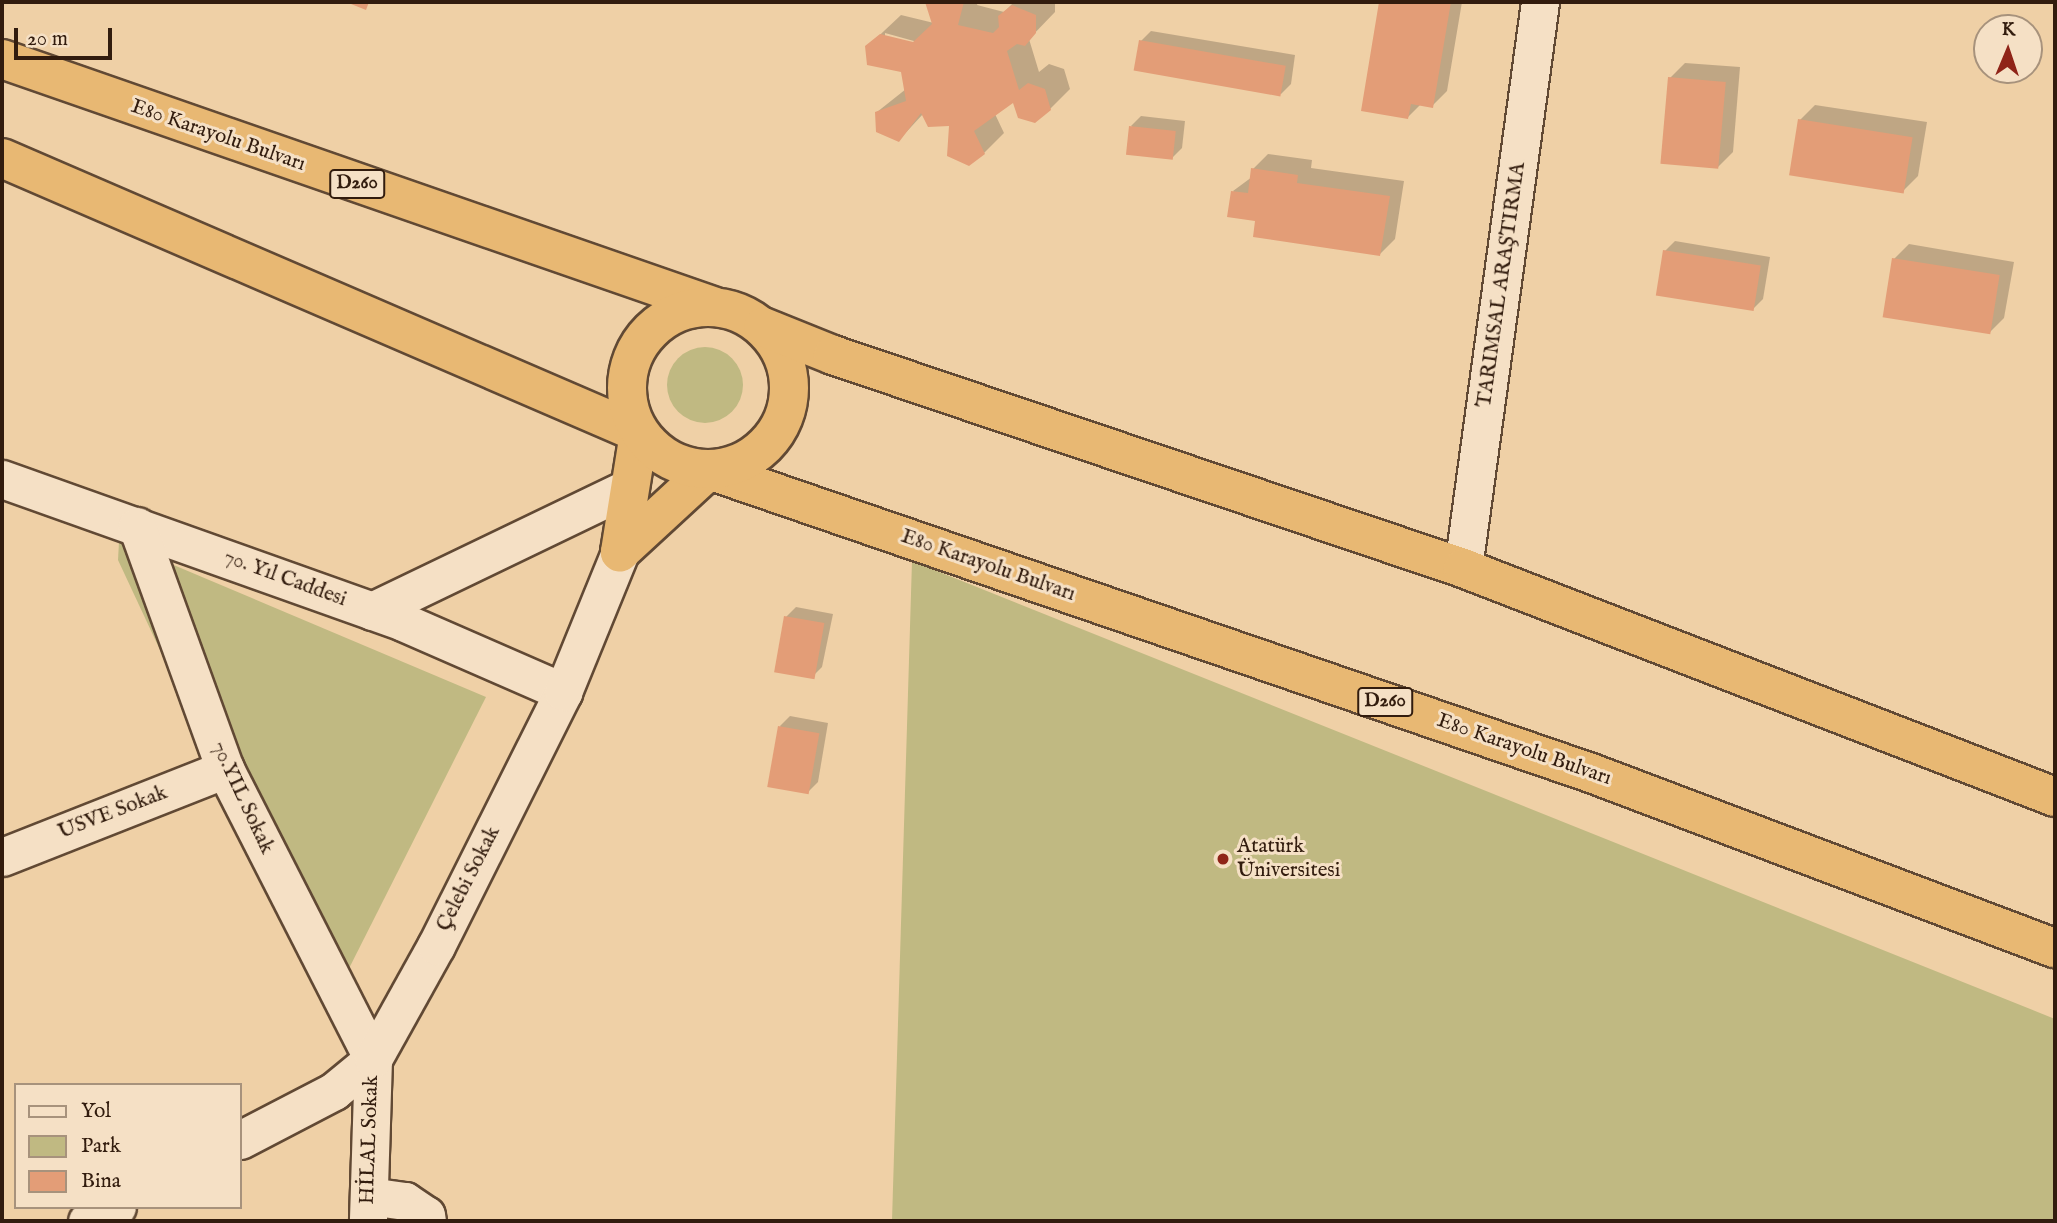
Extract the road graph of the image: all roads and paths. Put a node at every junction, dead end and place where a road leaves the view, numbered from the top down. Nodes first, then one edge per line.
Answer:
1 (1540, 2) edge
2 (2, 58) edge
3 (2, 159) edge
4 (713, 306) junction
5 (763, 327) junction
6 (639, 433) junction
7 (709, 470) junction
8 (2, 479) edge
9 (628, 488) junction
10 (137, 526) junction
11 (620, 552) junction
12 (1463, 568) junction
13 (372, 611) junction
14 (563, 692) junction
15 (225, 769) junction
16 (2055, 797) edge
17 (2, 857) edge
18 (2055, 948) edge
19 (373, 1059) junction
20 (242, 1139) edge
21 (113, 1209) edge
22 (368, 1209) edge
23 (87, 1221) edge
24 (427, 1221) edge

1 - 12 street, TARIMSAL ARAŞTIRMA
2 - 4 highway, E80 Karayolu Bulvarı / D260
3 - 6 highway
4 - 5 highway
4 - 6 highway
5 - 7 highway
5 - 12 highway
6 - 7 highway
6 - 9 highway
7 - 11 highway
7 - 18 highway, E80 Karayolu Bulvarı / D260
8 - 10 street, 70. Yıl Caddesi
9 - 11 highway
9 - 13 street
10 - 13 street, 70. Yıl Caddesi
10 - 15 street, 70.YIL Sokak
11 - 14 street, Çelebi Sokak
12 - 16 highway
13 - 14 street, 70. Yıl Caddesi
14 - 19 street, Çelebi Sokak
15 - 17 street, USVE Sokak
15 - 19 street, 70.YIL Sokak
19 - 20 street, Çelebi Sokak
19 - 22 street, HİLAL Sokak
21 - 23 street
22 - 24 street

